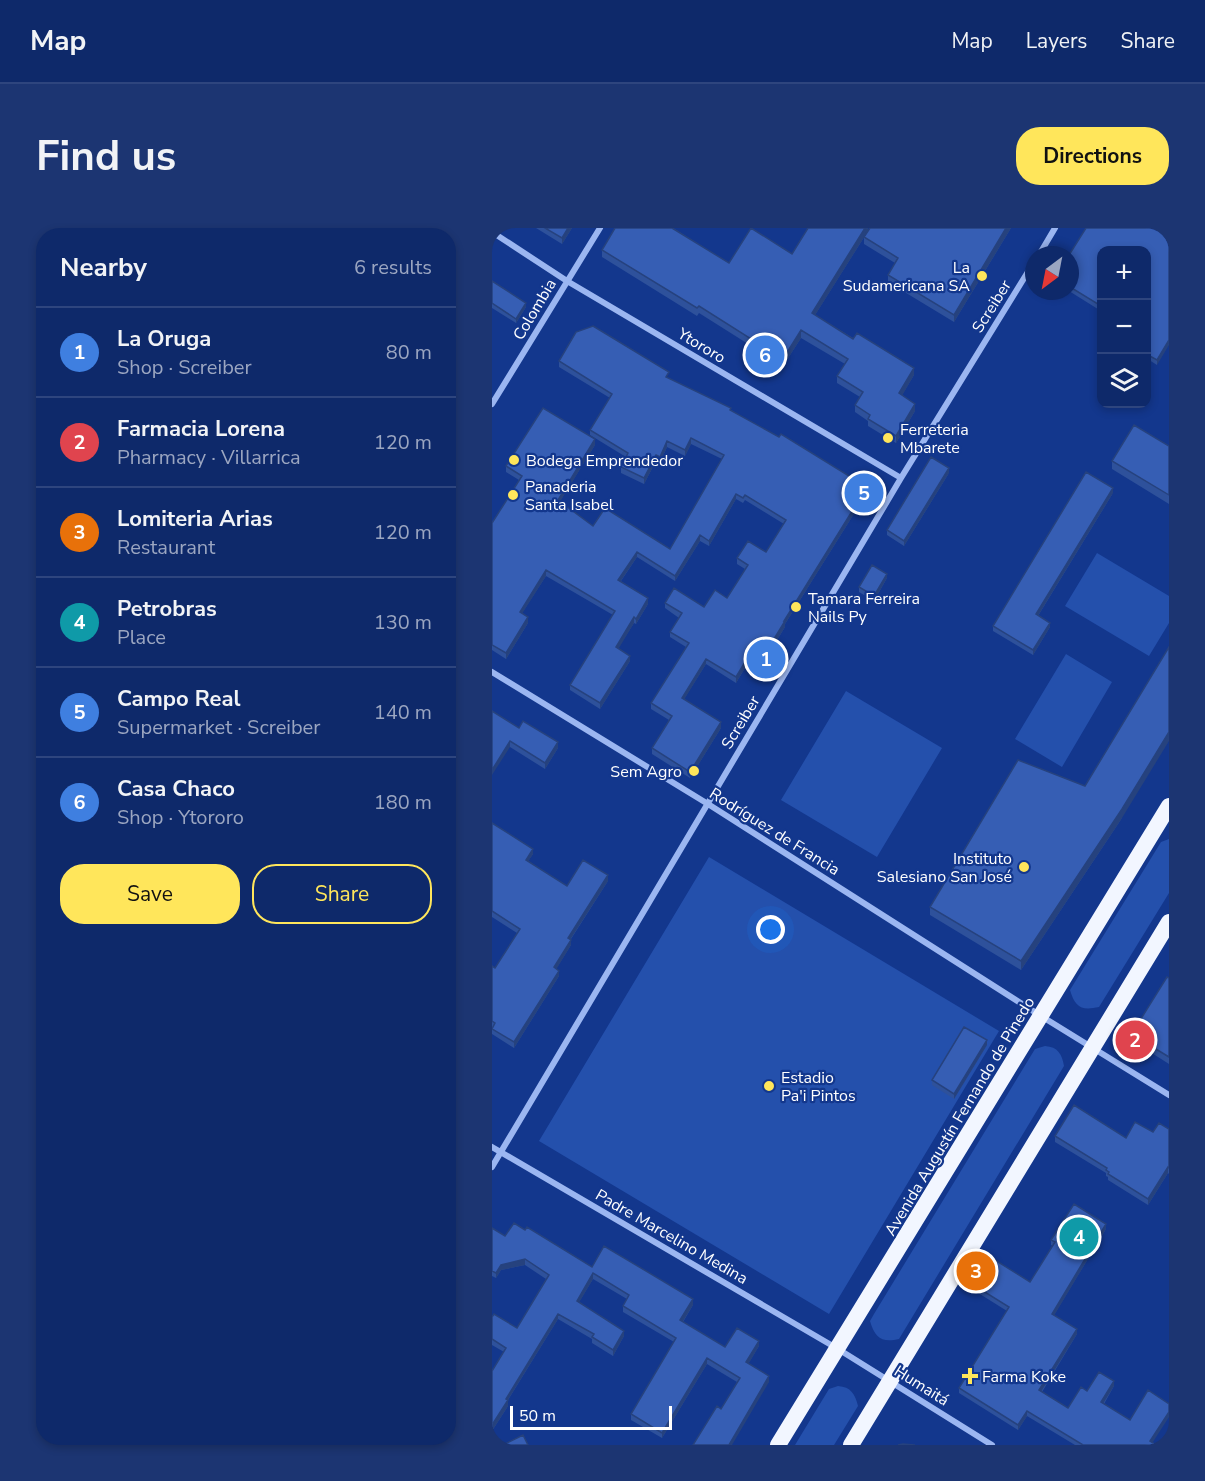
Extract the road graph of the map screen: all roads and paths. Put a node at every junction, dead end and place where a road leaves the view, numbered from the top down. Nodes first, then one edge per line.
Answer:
1 (600, 228) edge
2 (1055, 228) edge
3 (492, 232) edge
4 (1044, 246) edge
5 (1025, 277) edge
6 (567, 281) junction
7 (492, 405) edge
8 (901, 478) junction
9 (492, 672) edge
10 (708, 804) junction
11 (1169, 806) edge
12 (1169, 922) edge
13 (1041, 1016) junction
14 (1092, 1047) junction
15 (1169, 1095) edge
16 (492, 1147) edge
17 (501, 1152) junction
18 (492, 1167) edge
19 (838, 1349) junction
20 (890, 1381) junction
21 (778, 1445) edge
22 (851, 1445) edge
23 (992, 1445) edge

1 - 6 street, Colombia
2 - 4 street
3 - 6 street, Ytororo
5 - 8 street, Screiber
6 - 7 street, Colombia
6 - 8 street, Ytororo
8 - 10 street, Screiber
9 - 10 street, Rodríguez de Francia
10 - 13 street, Rodríguez de Francia
10 - 17 street, Screiber
11 - 13 highway, Avenida Augustín Fernando de Pinedo
12 - 14 highway
13 - 14 street, Rodríguez de Francia
13 - 19 highway, Avenida Augustín Fernando de Pinedo
14 - 15 street, Rodríguez de Francia
14 - 20 highway
16 - 17 street, Padre Marcelino Medina
17 - 18 street, Screiber
17 - 19 street, Padre Marcelino Medina
19 - 20 street, Humaitá
19 - 21 highway, Avenida Augustín Fernando de Pinedo
20 - 22 highway
20 - 23 street, Humaitá

